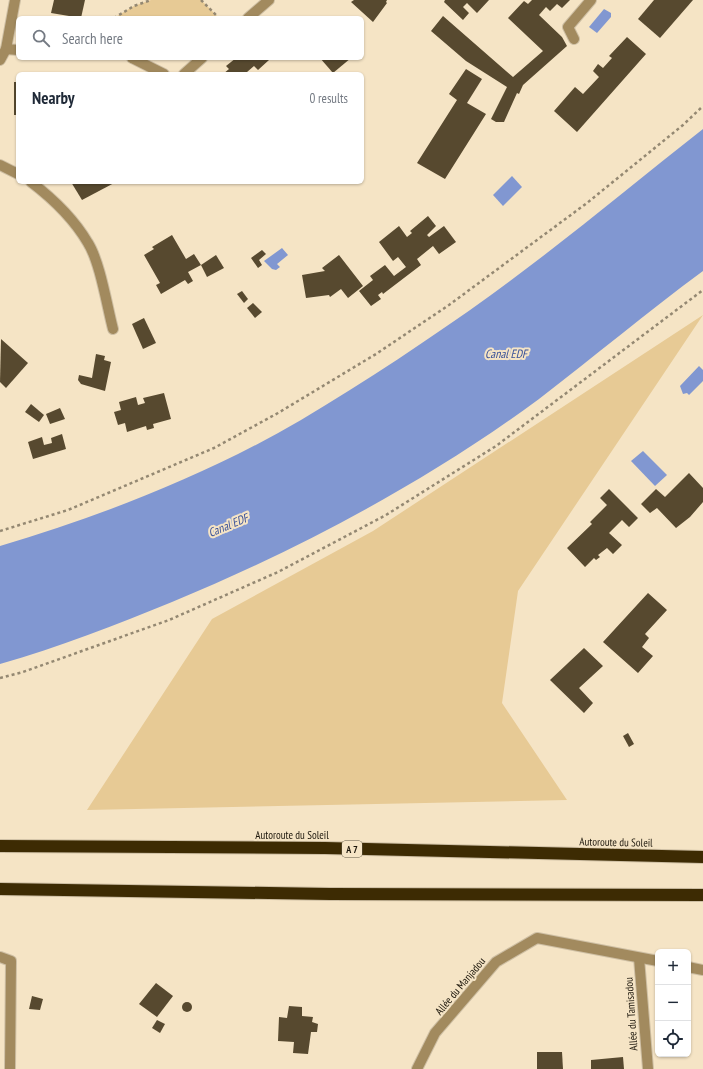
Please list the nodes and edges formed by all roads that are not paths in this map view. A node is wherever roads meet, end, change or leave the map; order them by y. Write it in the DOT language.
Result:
graph roads {
  1 [pos="15,0"];
  2 [pos="269,0"];
  3 [pos="591,0"];
  4 [pos="250,16"];
  5 [pos="574,39"];
  6 [pos="6,49"];
  7 [pos="16,50"];
  8 [pos="0,60"];
  9 [pos="136,60"];
  10 [pos="200,60"];
  11 [pos="160,72"];
  12 [pos="186,72"];
  13 [pos="0,165"];
  14 [pos="16,173"];
  15 [pos="34,184"];
  16 [pos="113,329"];
  17 [pos="0,846"];
  18 [pos="703,857"];
  19 [pos="0,889"];
  20 [pos="703,895"];
  21 [pos="0,957"];
  22 [pos="639,958"];
  23 [pos="655,961"];
  24 [pos="691,968"];
  25 [pos="703,970"];
  26 [pos="10,1069"];
  27 [pos="417,1069"];
  28 [pos="648,1069"];
  1 -- 6 [label="street"];
  2 -- 4 [label="street"];
  3 -- 5 [label="street"];
  6 -- 7 [label="street"];
  6 -- 8 [label="street"];
  9 -- 11 [label="street"];
  10 -- 12 [label="street"];
  13 -- 14 [label="street"];
  15 -- 16 [label="street"];
  17 -- 18 [label="highway, Autoroute du Soleil / A 7"];
  19 -- 20 [label="highway"];
  21 -- 26 [label="street"];
  22 -- 23 [label="street, Allée du Manjadou"];
  22 -- 27 [label="street, Allée du Manjadou"];
  22 -- 28 [label="street, Allée du Tamisadou"];
  24 -- 25 [label="street"];
}
